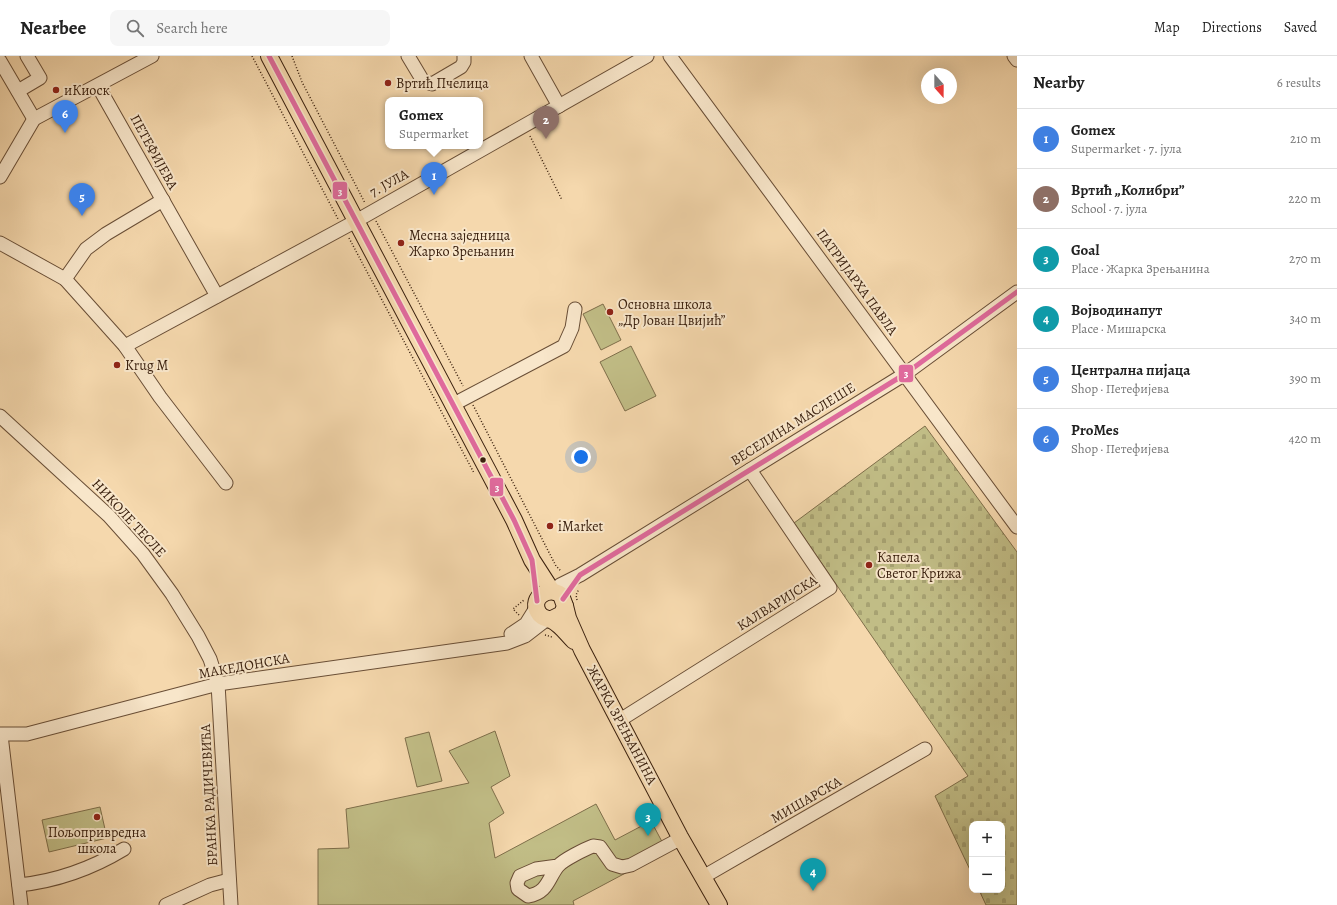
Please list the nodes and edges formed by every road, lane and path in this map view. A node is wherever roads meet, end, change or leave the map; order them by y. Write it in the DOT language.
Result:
graph roads {
  1 [pos="27,56"];
  2 [pos="152,56"];
  3 [pos="252,56"];
  4 [pos="269,56"];
  5 [pos="292,56"];
  6 [pos="408,56"];
  7 [pos="464,56"];
  8 [pos="531,56"];
  9 [pos="647,56"];
  10 [pos="670,56"];
  11 [pos="1014,56"];
  12 [pos="1017,60"];
  13 [pos="0,61"];
  14 [pos="98,86"];
  15 [pos="18,91"];
  16 [pos="559,106"];
  17 [pos="34,119"];
  18 [pos="525,125"];
  19 [pos="483,149"];
  20 [pos="483,149"];
  21 [pos="2,169"];
  22 [pos="163,200"];
  23 [pos="562,200"];
  24 [pos="371,212"];
  25 [pos="350,225"];
  26 [pos="0,243"];
  27 [pos="65,279"];
  28 [pos="1017,292"];
  29 [pos="217,296"];
  30 [pos="576,309"];
  31 [pos="124,346"];
  32 [pos="905,374"];
  33 [pos="469,397"];
  34 [pos="452,405"];
  35 [pos="0,416"];
  36 [pos="750,470"];
  37 [pos="477,480"];
  38 [pos="226,483"];
  39 [pos="1017,528"];
  40 [pos="532,560"];
  41 [pos="562,572"];
  42 [pos="580,575"];
  43 [pos="562,598"];
  44 [pos="539,610"];
  45 [pos="529,627"];
  46 [pos="556,641"];
  47 [pos="582,650"];
  48 [pos="218,684"];
  49 [pos="620,720"];
  50 [pos="0,734"];
  51 [pos="925,749"];
  52 [pos="680,837"];
  53 [pos="124,849"];
  54 [pos="558,866"];
  55 [pos="704,877"];
  56 [pos="229,880"];
  57 [pos="19,884"];
  58 [pos="21,905"];
  59 [pos="166,905"];
  60 [pos="231,905"];
  61 [pos="719,905"];
  1 -- 15 [label="street"];
  2 -- 14 [label="street"];
  3 -- 25 [label="path"];
  4 -- 25 [label="main road, ЖАРКА ЗРЕЊАНИНА"];
  5 -- 24 [label="path"];
  6 -- 7 [label="street"];
  8 -- 16 [label="street"];
  9 -- 16 [label="street, 7. ЈУЛА"];
  10 -- 32 [label="street, ПАТРИЈАРХА ПАВЛА"];
  11 -- 12 [label="street"];
  13 -- 15 [label="street"];
  14 -- 17 [label="street"];
  14 -- 22 [label="street, ПЕТЕФИЈЕВА"];
  15 -- 17 [label="street"];
  16 -- 18 [label="street, 7. ЈУЛА"];
  17 -- 21 [label="street"];
  18 -- 19 [label="street, 7. ЈУЛА"];
  18 -- 23 [label="path"];
  20 -- 24 [label="street, 7. ЈУЛА"];
  22 -- 27 [label="street"];
  22 -- 29 [label="street, ПЕТЕФИЈЕВА"];
  24 -- 25 [label="street, 7. ЈУЛА"];
  24 -- 33 [label="path"];
  25 -- 29 [label="street"];
  25 -- 34 [label="main road, ЖАРКА ЗРЕЊАНИНА"];
  25 -- 37 [label="path"];
  26 -- 27 [label="street"];
  27 -- 31 [label="street"];
  28 -- 32 [label="street, ВЕСЕЛИНА МАСЛЕШЕ"];
  29 -- 31 [label="street"];
  30 -- 33 [label="street"];
  31 -- 38 [label="street"];
  32 -- 36 [label="street, ВЕСЕЛИНА МАСЛЕШЕ"];
  32 -- 39 [label="street, ПАТРИЈАРХА ПАВЛА"];
  33 -- 34 [label="street"];
  33 -- 41 [label="path"];
  34 -- 40 [label="main road, ЖАРКА ЗРЕЊАНИНА"];
  35 -- 48 [label="street, НИКОЛЕ ТЕСЛЕ"];
  36 -- 42 [label="street, ВЕСЕЛИНА МАСЛЕШЕ"];
  36 -- 49 [label="street, КАЛВАРИЈСКА"];
  40 -- 43 [label="main road, ЖАРКА ЗРЕЊАНИНА"];
  40 -- 44 [label="main road, ЖАРКА ЗРЕЊАНИНА"];
  42 -- 43 [label="street, ВЕСЕЛИНА МАСЛЕШЕ"];
  42 -- 43 [label="path"];
  43 -- 44 [label="main road"];
  43 -- 44 [label="main road"];
  43 -- 47 [label="main road, ЖАРКА ЗРЕЊАНИНА"];
  44 -- 45 [label="street, МАКЕДОНСКА"];
  44 -- 45 [label="path"];
  44 -- 47 [label="main road, ЖАРКА ЗРЕЊАНИНА"];
  45 -- 46 [label="path"];
  45 -- 48 [label="street, МАКЕДОНСКА"];
  47 -- 49 [label="main road, ЖАРКА ЗРЕЊАНИНА"];
  48 -- 50 [label="street, МАКЕДОНСКА"];
  48 -- 56 [label="street, БРАНКА РАДИЧЕВИЋА"];
  49 -- 52 [label="main road, ЖАРКА ЗРЕЊАНИНА"];
  50 -- 57 [label="street"];
  51 -- 55 [label="street, МИШАРСКА"];
  52 -- 54 [label="street"];
  52 -- 55 [label="main road, ЖАРКА ЗРЕЊАНИНА"];
  53 -- 57 [label="street"];
  55 -- 61 [label="main road, ЖАРКА ЗРЕЊАНИНА"];
  56 -- 59 [label="street"];
  56 -- 60 [label="street, БРАНКА РАДИЧЕВИЋА"];
  57 -- 58 [label="street"];
}
